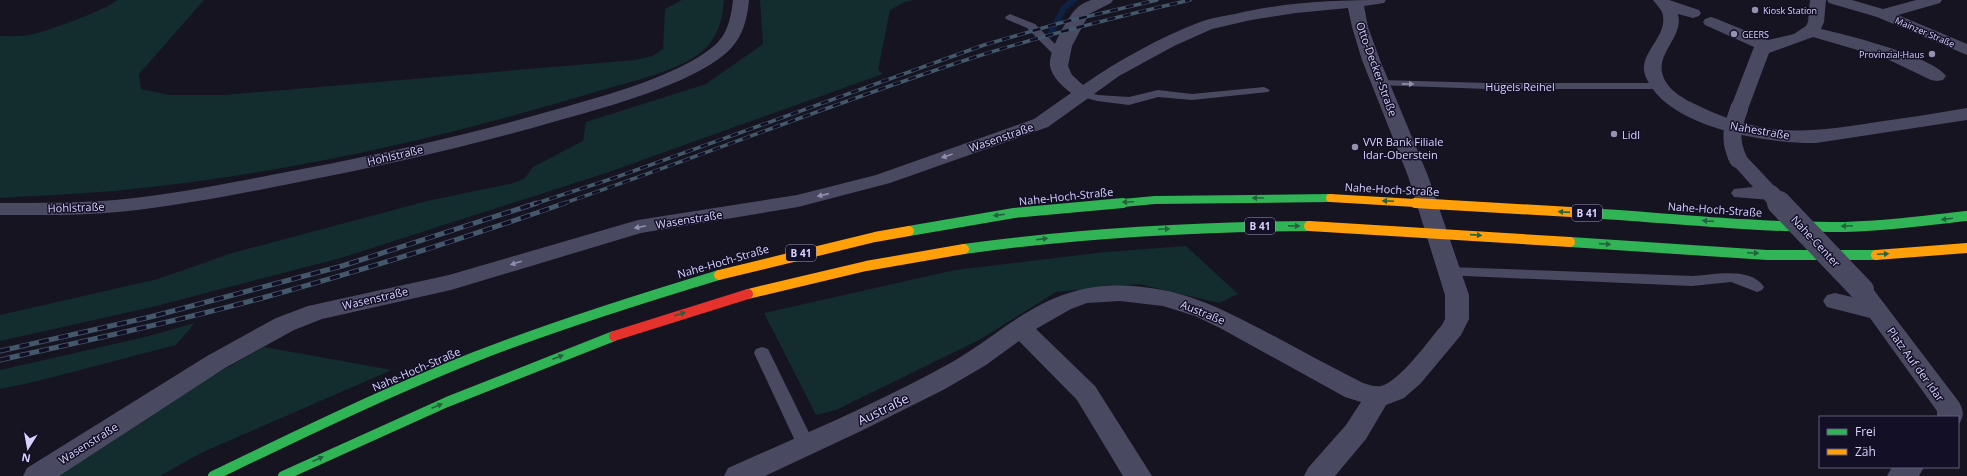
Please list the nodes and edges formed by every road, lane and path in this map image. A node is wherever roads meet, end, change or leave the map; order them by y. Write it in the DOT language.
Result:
graph roads {
  1 [pos="741,0"];
  2 [pos="1105,0"];
  3 [pos="1378,0"];
  4 [pos="1818,0"];
  5 [pos="1835,0"];
  6 [pos="1934,0"];
  7 [pos="1354,2"];
  8 [pos="1897,2"];
  9 [pos="1664,3"];
  10 [pos="1693,13"];
  11 [pos="1883,14"];
  12 [pos="1010,17"];
  13 [pos="1712,22"];
  14 [pos="1810,31"];
  15 [pos="1766,46"];
  16 [pos="1967,50"];
  17 [pos="1061,56"];
  18 [pos="1936,76"];
  19 [pos="1381,83"];
  20 [pos="1660,86"];
  21 [pos="1264,90"];
  22 [pos="1083,94"];
  23 [pos="1967,114"];
  24 [pos="1742,193"];
  25 [pos="1770,194"];
  26 [pos="1427,203"];
  27 [pos="0,209"];
  28 [pos="1967,216"];
  29 [pos="1437,233"];
  30 [pos="1967,248"];
  31 [pos="1449,272"];
  32 [pos="1757,287"];
  33 [pos="1862,290"];
  34 [pos="1835,301"];
  35 [pos="1878,312"];
  36 [pos="1021,329"];
  37 [pos="762,352"];
  38 [pos="1378,396"];
  39 [pos="1950,416"];
  40 [pos="806,444"];
  41 [pos="1909,468"];
  42 [pos="37,476"];
  43 [pos="213,476"];
  44 [pos="283,476"];
  45 [pos="738,476"];
  46 [pos="1138,476"];
  47 [pos="1318,476"];
  48 [pos="1901,476"];
  1 -- 27 [label="street, Hohlstraße"];
  2 -- 17 [label="street"];
  3 -- 7 [label="street, Wasenstraße"];
  4 -- 14 [label="street"];
  5 -- 11 [label="street, Mainzer Straße"];
  6 -- 8 [label="street"];
  7 -- 19 [label="street, Otto-Decker-Straße"];
  7 -- 22 [label="street, Wasenstraße"];
  8 -- 11 [label="street"];
  9 -- 10 [label="street"];
  9 -- 20 [label="street, Nahestraße"];
  11 -- 16 [label="street, Mainzer Straße"];
  12 -- 17 [label="lane"];
  13 -- 15 [label="street"];
  14 -- 15 [label="street"];
  14 -- 18 [label="street"];
  15 -- 25 [label="street, Nahe-Center, bridge"];
  17 -- 22 [label="street"];
  19 -- 20 [label="lane, Hügels Reihel, one-way"];
  19 -- 26 [label="street, Otto-Decker-Straße"];
  20 -- 23 [label="street, Nahestraße"];
  21 -- 22 [label="lane"];
  22 -- 42 [label="street, Wasenstraße, one-way"];
  24 -- 25 [label="street"];
  25 -- 33 [label="street, Nahe-Center, bridge"];
  28 -- 26 [label="main road, Nahe-Hoch-Straße / B 41, one-way"];
  26 -- 29 [label="street, Otto-Decker-Straße"];
  26 -- 43 [label="main road, Nahe-Hoch-Straße / B 41, one-way"];
  29 -- 30 [label="main road, B 41, one-way"];
  29 -- 31 [label="street, Otto-Decker-Straße"];
  44 -- 29 [label="main road, B 41, one-way"];
  31 -- 32 [label="lane"];
  31 -- 38 [label="street, Otto-Decker-Straße"];
  33 -- 35 [label="street, Platz Auf der Idar"];
  34 -- 35 [label="street"];
  35 -- 39 [label="street, Platz Auf der Idar"];
  36 -- 38 [label="street, Austraße"];
  36 -- 40 [label="street, Austraße"];
  36 -- 46 [label="street"];
  37 -- 40 [label="lane"];
  38 -- 47 [label="street"];
  40 -- 45 [label="street, Austraße"];
  41 -- 48 [label="street"];
}
